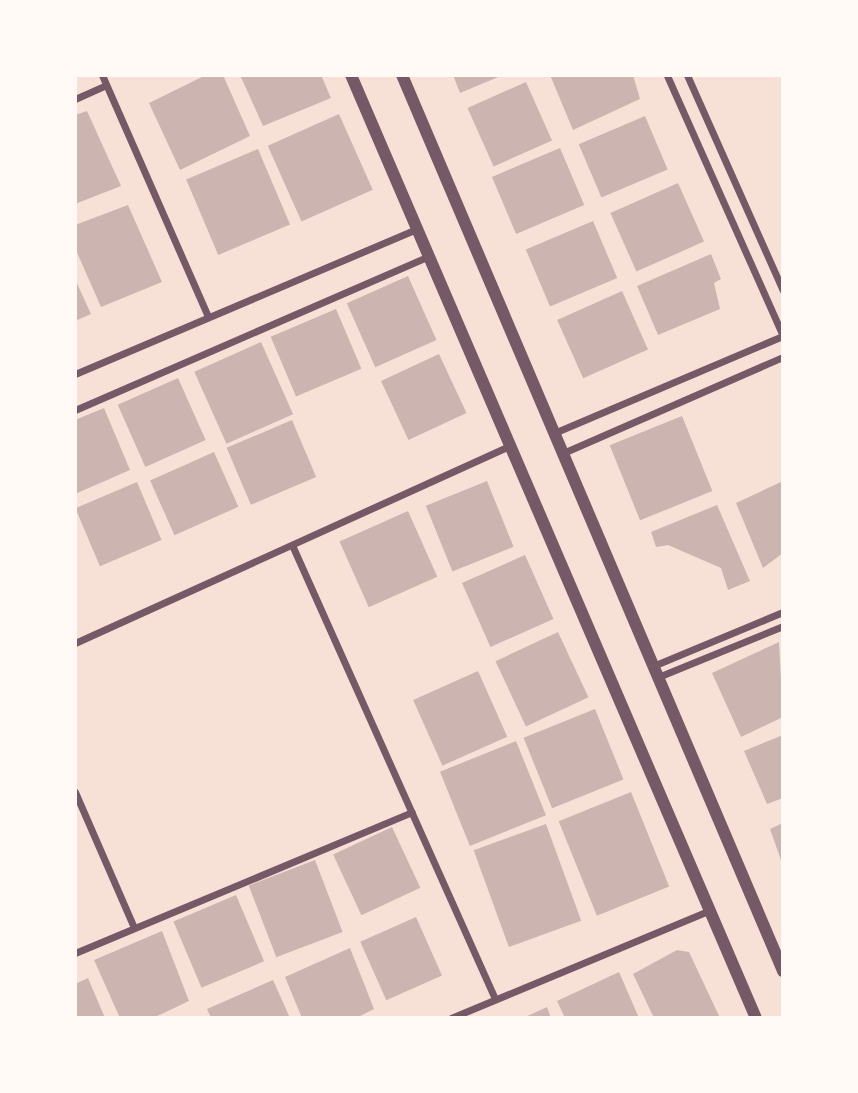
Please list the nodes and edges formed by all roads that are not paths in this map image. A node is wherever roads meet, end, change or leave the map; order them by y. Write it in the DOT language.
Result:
graph roads {
  1 [pos="102,75"];
  2 [pos="351,75"];
  3 [pos="402,75"];
  4 [pos="667,75"];
  5 [pos="687,75"];
  6 [pos="106,85"];
  7 [pos="75,99"];
  8 [pos="417,229"];
  9 [pos="429,256"];
  10 [pos="783,291"];
  11 [pos="208,317"];
  12 [pos="783,357"];
  13 [pos="75,374"];
  14 [pos="75,410"];
  15 [pos="554,433"];
  16 [pos="510,446"];
  17 [pos="563,453"];
  18 [pos="292,545"];
  19 [pos="783,612"];
  20 [pos="783,626"];
  21 [pos="75,643"];
  22 [pos="655,672"];
  23 [pos="75,792"];
  24 [pos="412,812"];
  25 [pos="710,910"];
  26 [pos="134,928"];
  27 [pos="75,953"];
  28 [pos="783,971"];
  29 [pos="495,999"];
  30 [pos="451,1018"];
  31 [pos="756,1018"];
  1 -- 6 [label="street"];
  2 -- 8 [label="street"];
  3 -- 15 [label="street"];
  4 -- 15 [label="street"];
  5 -- 10 [label="street"];
  6 -- 7 [label="street"];
  6 -- 11 [label="street"];
  8 -- 9 [label="street"];
  8 -- 11 [label="street"];
  9 -- 14 [label="street"];
  9 -- 16 [label="street"];
  11 -- 13 [label="street"];
  12 -- 17 [label="street"];
  15 -- 17 [label="street"];
  16 -- 18 [label="street"];
  16 -- 25 [label="street"];
  17 -- 22 [label="street"];
  18 -- 21 [label="street"];
  18 -- 24 [label="street"];
  19 -- 22 [label="street"];
  20 -- 22 [label="street"];
  22 -- 28 [label="street"];
  23 -- 26 [label="street"];
  24 -- 26 [label="street"];
  24 -- 29 [label="street"];
  25 -- 29 [label="street"];
  25 -- 31 [label="street"];
  26 -- 27 [label="street"];
  29 -- 30 [label="street"];
}
